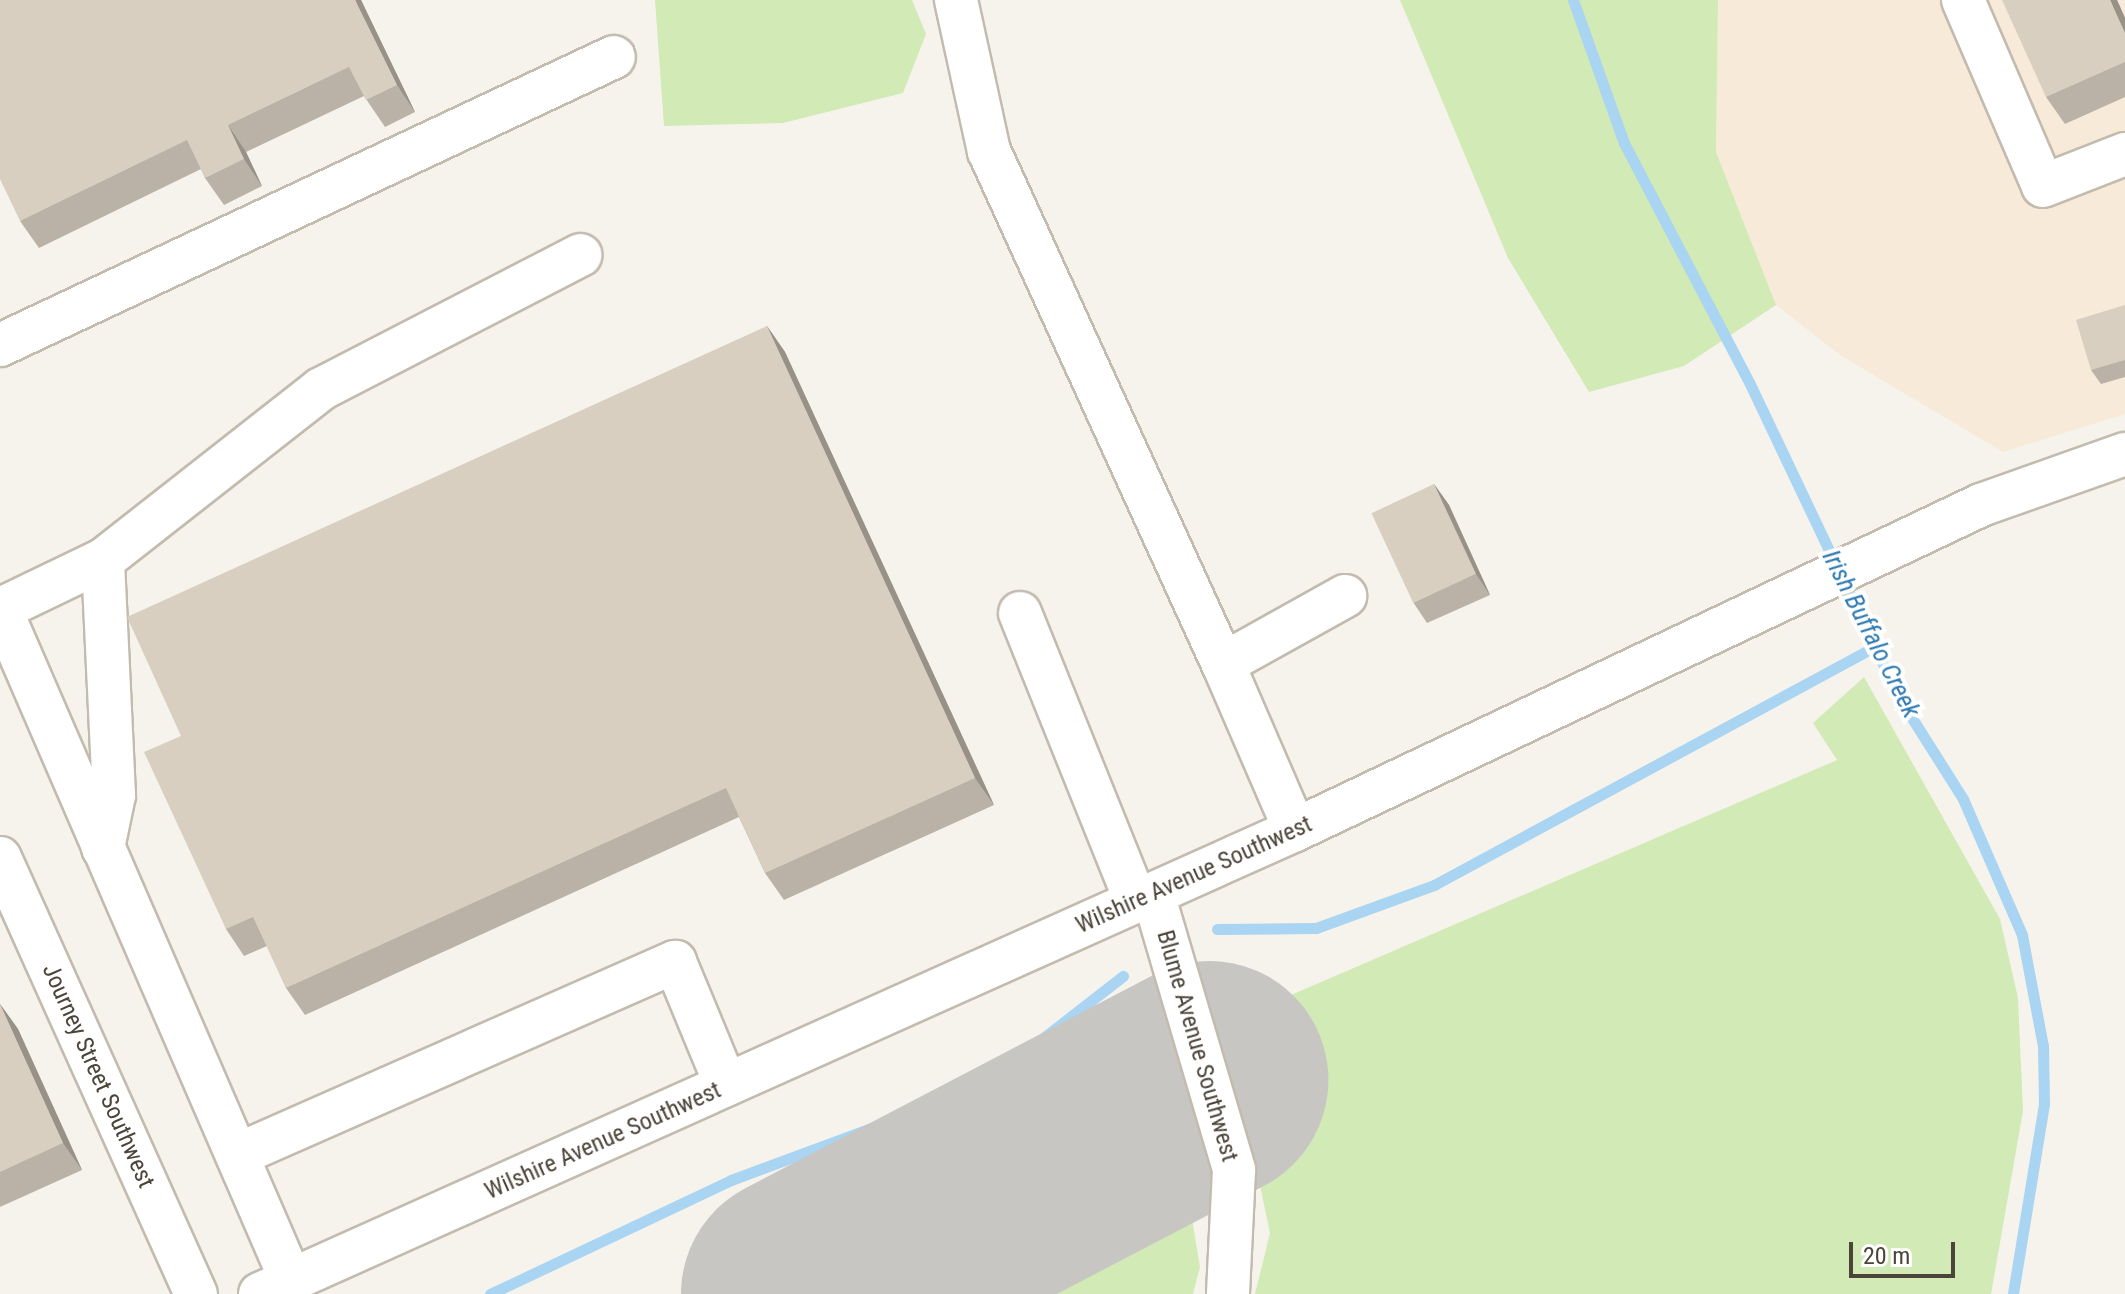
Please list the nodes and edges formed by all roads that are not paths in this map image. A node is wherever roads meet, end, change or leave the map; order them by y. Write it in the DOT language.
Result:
graph roads {
  1 [pos="956,0"];
  2 [pos="1963,0"];
  3 [pos="614,57"];
  4 [pos="2125,154"];
  5 [pos="581,255"];
  6 [pos="0,345"];
  7 [pos="2125,454"];
  8 [pos="103,560"];
  9 [pos="1345,596"];
  10 [pos="0,608"];
  11 [pos="1020,613"];
  12 [pos="1223,664"];
  13 [pos="1295,830"];
  14 [pos="103,848"];
  15 [pos="0,858"];
  16 [pos="1145,898"];
  17 [pos="16,924"];
  18 [pos="726,1085"];
  19 [pos="237,1155"];
  20 [pos="276,1287"];
  21 [pos="196,1294"];
  22 [pos="1228,1294"];
  1 -- 12 [label="street"];
  2 -- 4 [label="street"];
  3 -- 6 [label="street"];
  5 -- 8 [label="street"];
  7 -- 13 [label="street, Wilshire Avenue Southwest"];
  8 -- 10 [label="street"];
  8 -- 14 [label="street"];
  9 -- 12 [label="street"];
  10 -- 14 [label="street"];
  11 -- 16 [label="street, Blume Avenue Southwest"];
  12 -- 13 [label="street"];
  13 -- 16 [label="street, Wilshire Avenue Southwest"];
  14 -- 19 [label="street"];
  15 -- 17 [label="street, Journey Street Southwest"];
  16 -- 18 [label="street, Wilshire Avenue Southwest"];
  16 -- 22 [label="street, Blume Avenue Southwest"];
  17 -- 21 [label="street, Journey Street Southwest"];
  18 -- 19 [label="street"];
  18 -- 20 [label="street, Wilshire Avenue Southwest"];
  19 -- 20 [label="street"];
}
